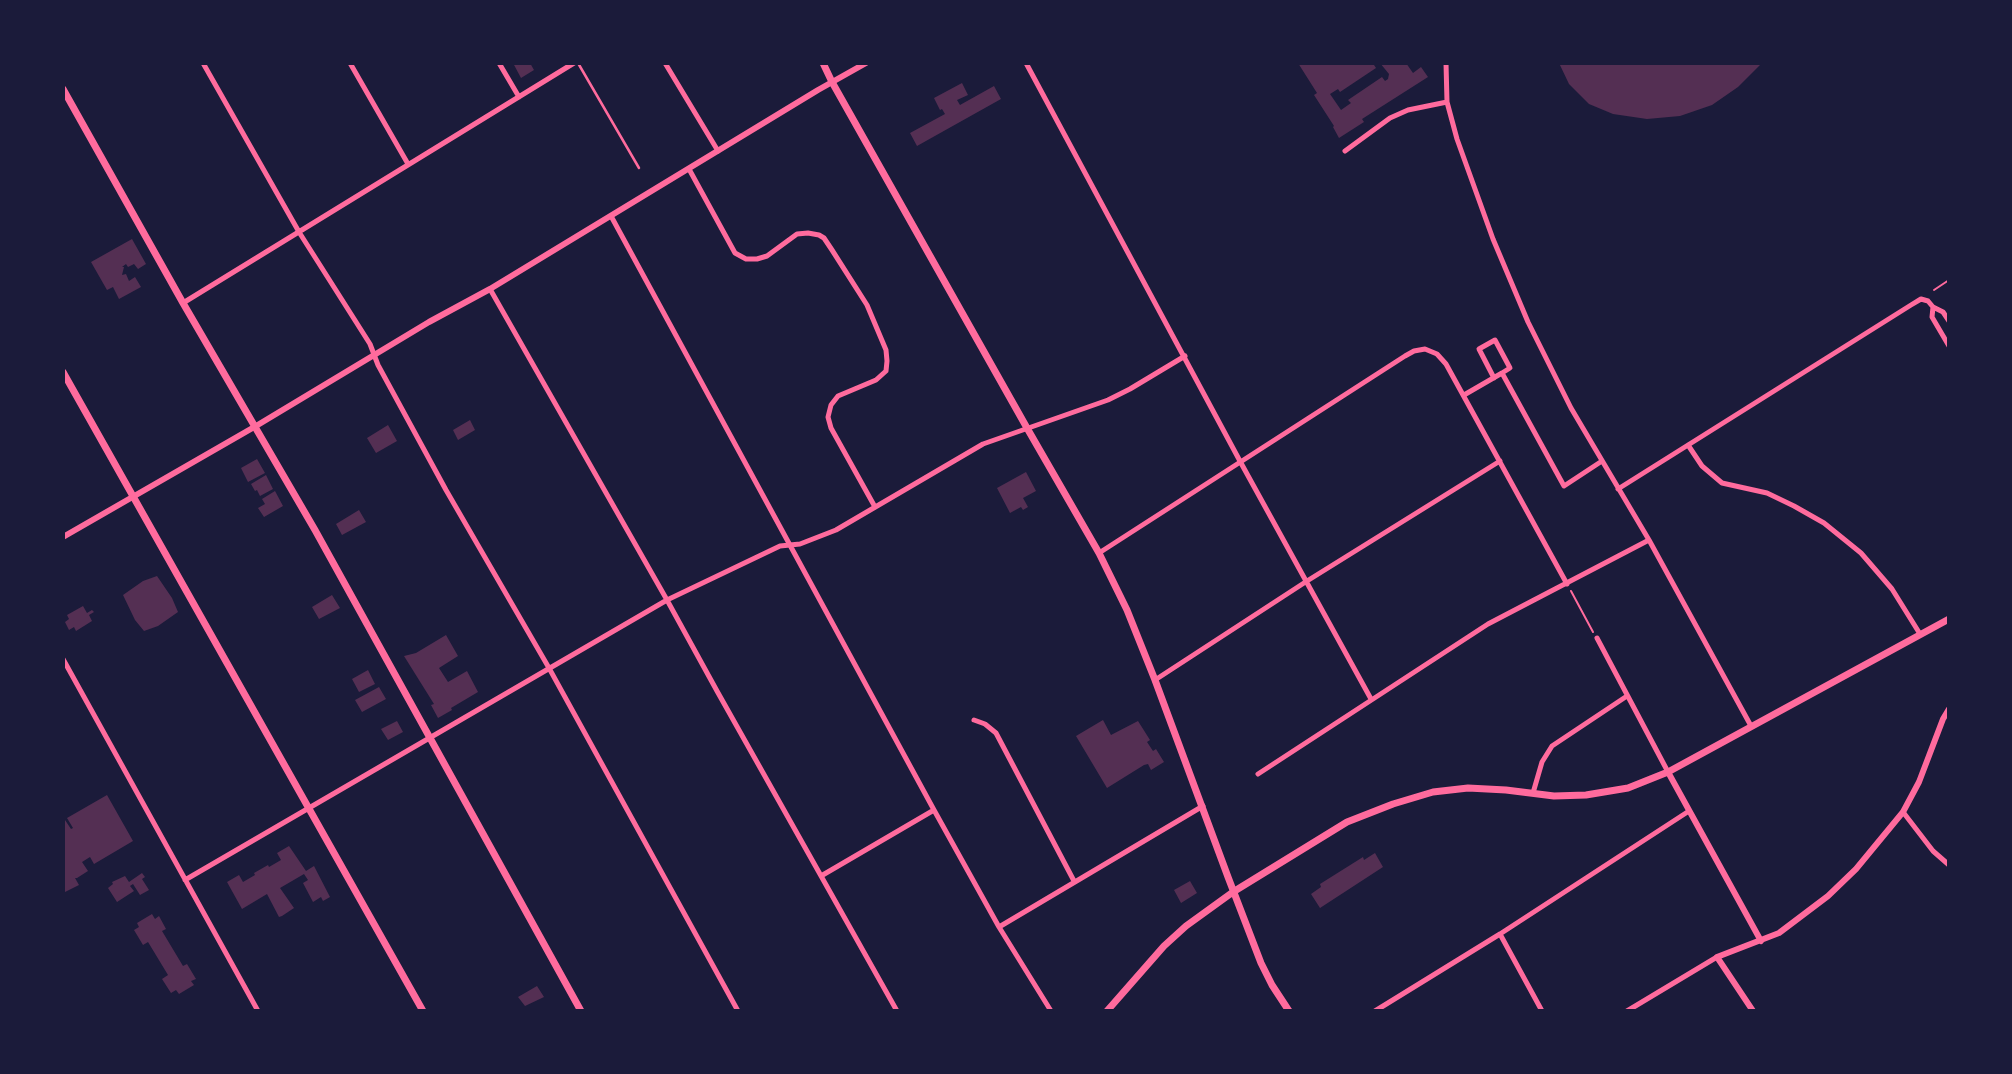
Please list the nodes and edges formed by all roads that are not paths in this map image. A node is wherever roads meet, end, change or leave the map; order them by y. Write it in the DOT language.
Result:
graph roads {
  1 [pos="203,63"];
  2 [pos="350,63"];
  3 [pos="499,63"];
  4 [pos="576,63"];
  5 [pos="665,63"];
  6 [pos="823,63"];
  7 [pos="866,63"];
  8 [pos="1026,63"];
  9 [pos="1446,63"];
  10 [pos="832,82"];
  11 [pos="63,89"];
  12 [pos="519,97"];
  13 [pos="1447,102"];
  14 [pos="718,150"];
  15 [pos="1345,151"];
  16 [pos="408,164"];
  17 [pos="639,167"];
  18 [pos="689,169"];
  19 [pos="611,216"];
  20 [pos="299,232"];
  21 [pos="489,289"];
  22 [pos="183,303"];
  23 [pos="1933,307"];
  24 [pos="1949,321"];
  25 [pos="1949,346"];
  26 [pos="374,355"];
  27 [pos="1185,356"];
  28 [pos="63,372"];
  29 [pos="1502,373"];
  30 [pos="1494,378"];
  31 [pos="1464,395"];
  32 [pos="256,426"];
  33 [pos="1027,428"];
  34 [pos="1688,445"];
  35 [pos="1500,461"];
  36 [pos="1602,461"];
  37 [pos="1241,463"];
  38 [pos="1618,489"];
  39 [pos="132,496"];
  40 [pos="875,507"];
  41 [pos="63,537"];
  42 [pos="1649,540"];
  43 [pos="790,545"];
  44 [pos="1099,553"];
  45 [pos="1307,581"];
  46 [pos="1567,584"];
  47 [pos="667,600"];
  48 [pos="1949,619"];
  49 [pos="1920,634"];
  50 [pos="1597,638"];
  51 [pos="63,659"];
  52 [pos="549,668"];
  53 [pos="1155,680"];
  54 [pos="1627,696"];
  55 [pos="1371,699"];
  56 [pos="1949,709"];
  57 [pos="974,720"];
  58 [pos="1751,726"];
  59 [pos="431,738"];
  60 [pos="1668,772"];
  61 [pos="1258,774"];
  62 [pos="1534,793"];
  63 [pos="1203,806"];
  64 [pos="309,808"];
  65 [pos="934,810"];
  66 [pos="1689,811"];
  67 [pos="1903,812"];
  68 [pos="1949,865"];
  69 [pos="821,876"];
  70 [pos="185,880"];
  71 [pos="1074,881"];
  72 [pos="1233,892"];
  73 [pos="999,927"];
  74 [pos="1500,934"];
  75 [pos="1760,941"];
  76 [pos="1717,957"];
  77 [pos="258,1011"];
  78 [pos="423,1011"];
  79 [pos="580,1011"];
  80 [pos="738,1011"];
  81 [pos="897,1011"];
  82 [pos="1051,1011"];
  83 [pos="1107,1011"];
  84 [pos="1289,1011"];
  85 [pos="1375,1011"];
  86 [pos="1542,1011"];
  87 [pos="1627,1011"];
  88 [pos="1753,1011"];
  1 -- 20 [label="street"];
  2 -- 16 [label="street"];
  3 -- 12 [label="street"];
  4 -- 12 [label="street"];
  4 -- 17 [label="lane"];
  5 -- 14 [label="street"];
  6 -- 10 [label="main road"];
  7 -- 10 [label="street"];
  8 -- 27 [label="street"];
  9 -- 13 [label="street"];
  10 -- 14 [label="street"];
  10 -- 33 [label="main road"];
  11 -- 22 [label="main road"];
  12 -- 16 [label="street"];
  13 -- 15 [label="street"];
  13 -- 36 [label="street"];
  14 -- 18 [label="street"];
  16 -- 20 [label="street"];
  18 -- 19 [label="street"];
  18 -- 40 [label="street"];
  19 -- 21 [label="street"];
  19 -- 43 [label="street"];
  20 -- 22 [label="street"];
  20 -- 26 [label="street"];
  21 -- 26 [label="street"];
  21 -- 47 [label="street"];
  22 -- 32 [label="main road"];
  23 -- 24 [label="street"];
  23 -- 25 [label="street"];
  23 -- 34 [label="street"];
  26 -- 32 [label="street"];
  26 -- 52 [label="street"];
  27 -- 33 [label="street"];
  27 -- 37 [label="street"];
  28 -- 39 [label="main road"];
  29 -- 30 [label="street"];
  29 -- 30 [label="street"];
  29 -- 36 [label="street"];
  30 -- 31 [label="street"];
  31 -- 35 [label="street"];
  31 -- 37 [label="street"];
  32 -- 39 [label="street"];
  32 -- 59 [label="main road"];
  33 -- 40 [label="street"];
  33 -- 44 [label="main road"];
  34 -- 38 [label="street"];
  34 -- 49 [label="street"];
  35 -- 45 [label="street"];
  35 -- 46 [label="street"];
  36 -- 38 [label="street"];
  37 -- 44 [label="street"];
  37 -- 45 [label="street"];
  38 -- 42 [label="street"];
  39 -- 41 [label="street"];
  39 -- 64 [label="main road"];
  40 -- 43 [label="street"];
  42 -- 46 [label="street"];
  42 -- 58 [label="street"];
  43 -- 47 [label="street"];
  43 -- 65 [label="street"];
  44 -- 53 [label="main road"];
  45 -- 53 [label="street"];
  45 -- 55 [label="street"];
  46 -- 55 [label="street"];
  47 -- 52 [label="street"];
  47 -- 69 [label="street"];
  48 -- 49 [label="main road"];
  49 -- 58 [label="main road"];
  50 -- 54 [label="street"];
  51 -- 70 [label="street"];
  52 -- 59 [label="street"];
  52 -- 80 [label="street"];
  53 -- 63 [label="main road"];
  54 -- 60 [label="street"];
  54 -- 62 [label="street"];
  55 -- 61 [label="street"];
  56 -- 67 [label="street"];
  57 -- 71 [label="street"];
  58 -- 60 [label="main road"];
  59 -- 64 [label="street"];
  59 -- 79 [label="main road"];
  60 -- 62 [label="main road"];
  60 -- 66 [label="street"];
  62 -- 72 [label="main road"];
  63 -- 71 [label="street"];
  63 -- 72 [label="main road"];
  64 -- 70 [label="street"];
  64 -- 78 [label="main road"];
  65 -- 69 [label="street"];
  65 -- 73 [label="street"];
  66 -- 74 [label="street"];
  66 -- 75 [label="street"];
  67 -- 68 [label="street"];
  67 -- 75 [label="street"];
  69 -- 81 [label="street"];
  70 -- 77 [label="street"];
  71 -- 73 [label="street"];
  72 -- 83 [label="main road"];
  72 -- 84 [label="main road"];
  73 -- 82 [label="street"];
  74 -- 85 [label="street"];
  74 -- 86 [label="street"];
  75 -- 76 [label="street"];
  76 -- 87 [label="street"];
  76 -- 88 [label="street"];
}
